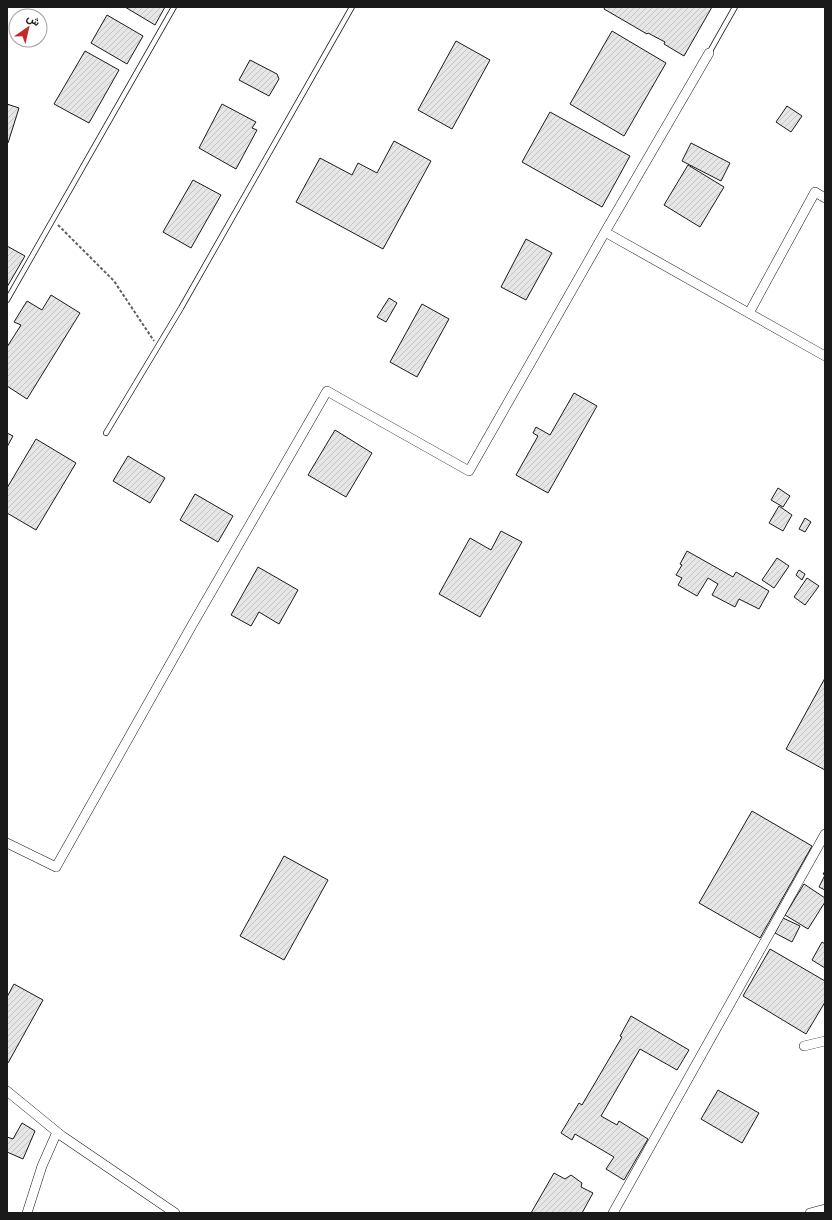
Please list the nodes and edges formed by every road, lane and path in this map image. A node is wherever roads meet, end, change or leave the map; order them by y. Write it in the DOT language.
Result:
graph roads {
  1 [pos="174,7"];
  2 [pos="352,7"];
  3 [pos="735,7"];
  4 [pos="709,53"];
  5 [pos="825,198"];
  6 [pos="52,220"];
  7 [pos="605,232"];
  8 [pos="7,300"];
  9 [pos="749,313"];
  10 [pos="158,346"];
  11 [pos="825,356"];
  12 [pos="106,432"];
  13 [pos="825,834"];
  14 [pos="7,843"];
  15 [pos="825,1041"];
  16 [pos="804,1046"];
  17 [pos="7,1091"];
  18 [pos="57,1132"];
  19 [pos="825,1209"];
  20 [pos="27,1213"];
  21 [pos="175,1213"];
  22 [pos="613,1213"];
  23 [pos="810,1213"];
  1 -- 6 [label="lane"];
  2 -- 10 [label="lane"];
  3 -- 4 [label="lane"];
  4 -- 7 [label="street"];
  5 -- 9 [label="street"];
  6 -- 8 [label="lane"];
  6 -- 10 [label="path"];
  7 -- 9 [label="street"];
  7 -- 14 [label="street"];
  9 -- 11 [label="street"];
  10 -- 12 [label="lane"];
  13 -- 22 [label="street"];
  15 -- 16 [label="street"];
  17 -- 18 [label="street"];
  18 -- 20 [label="street"];
  18 -- 21 [label="street"];
  19 -- 23 [label="street"];
}
